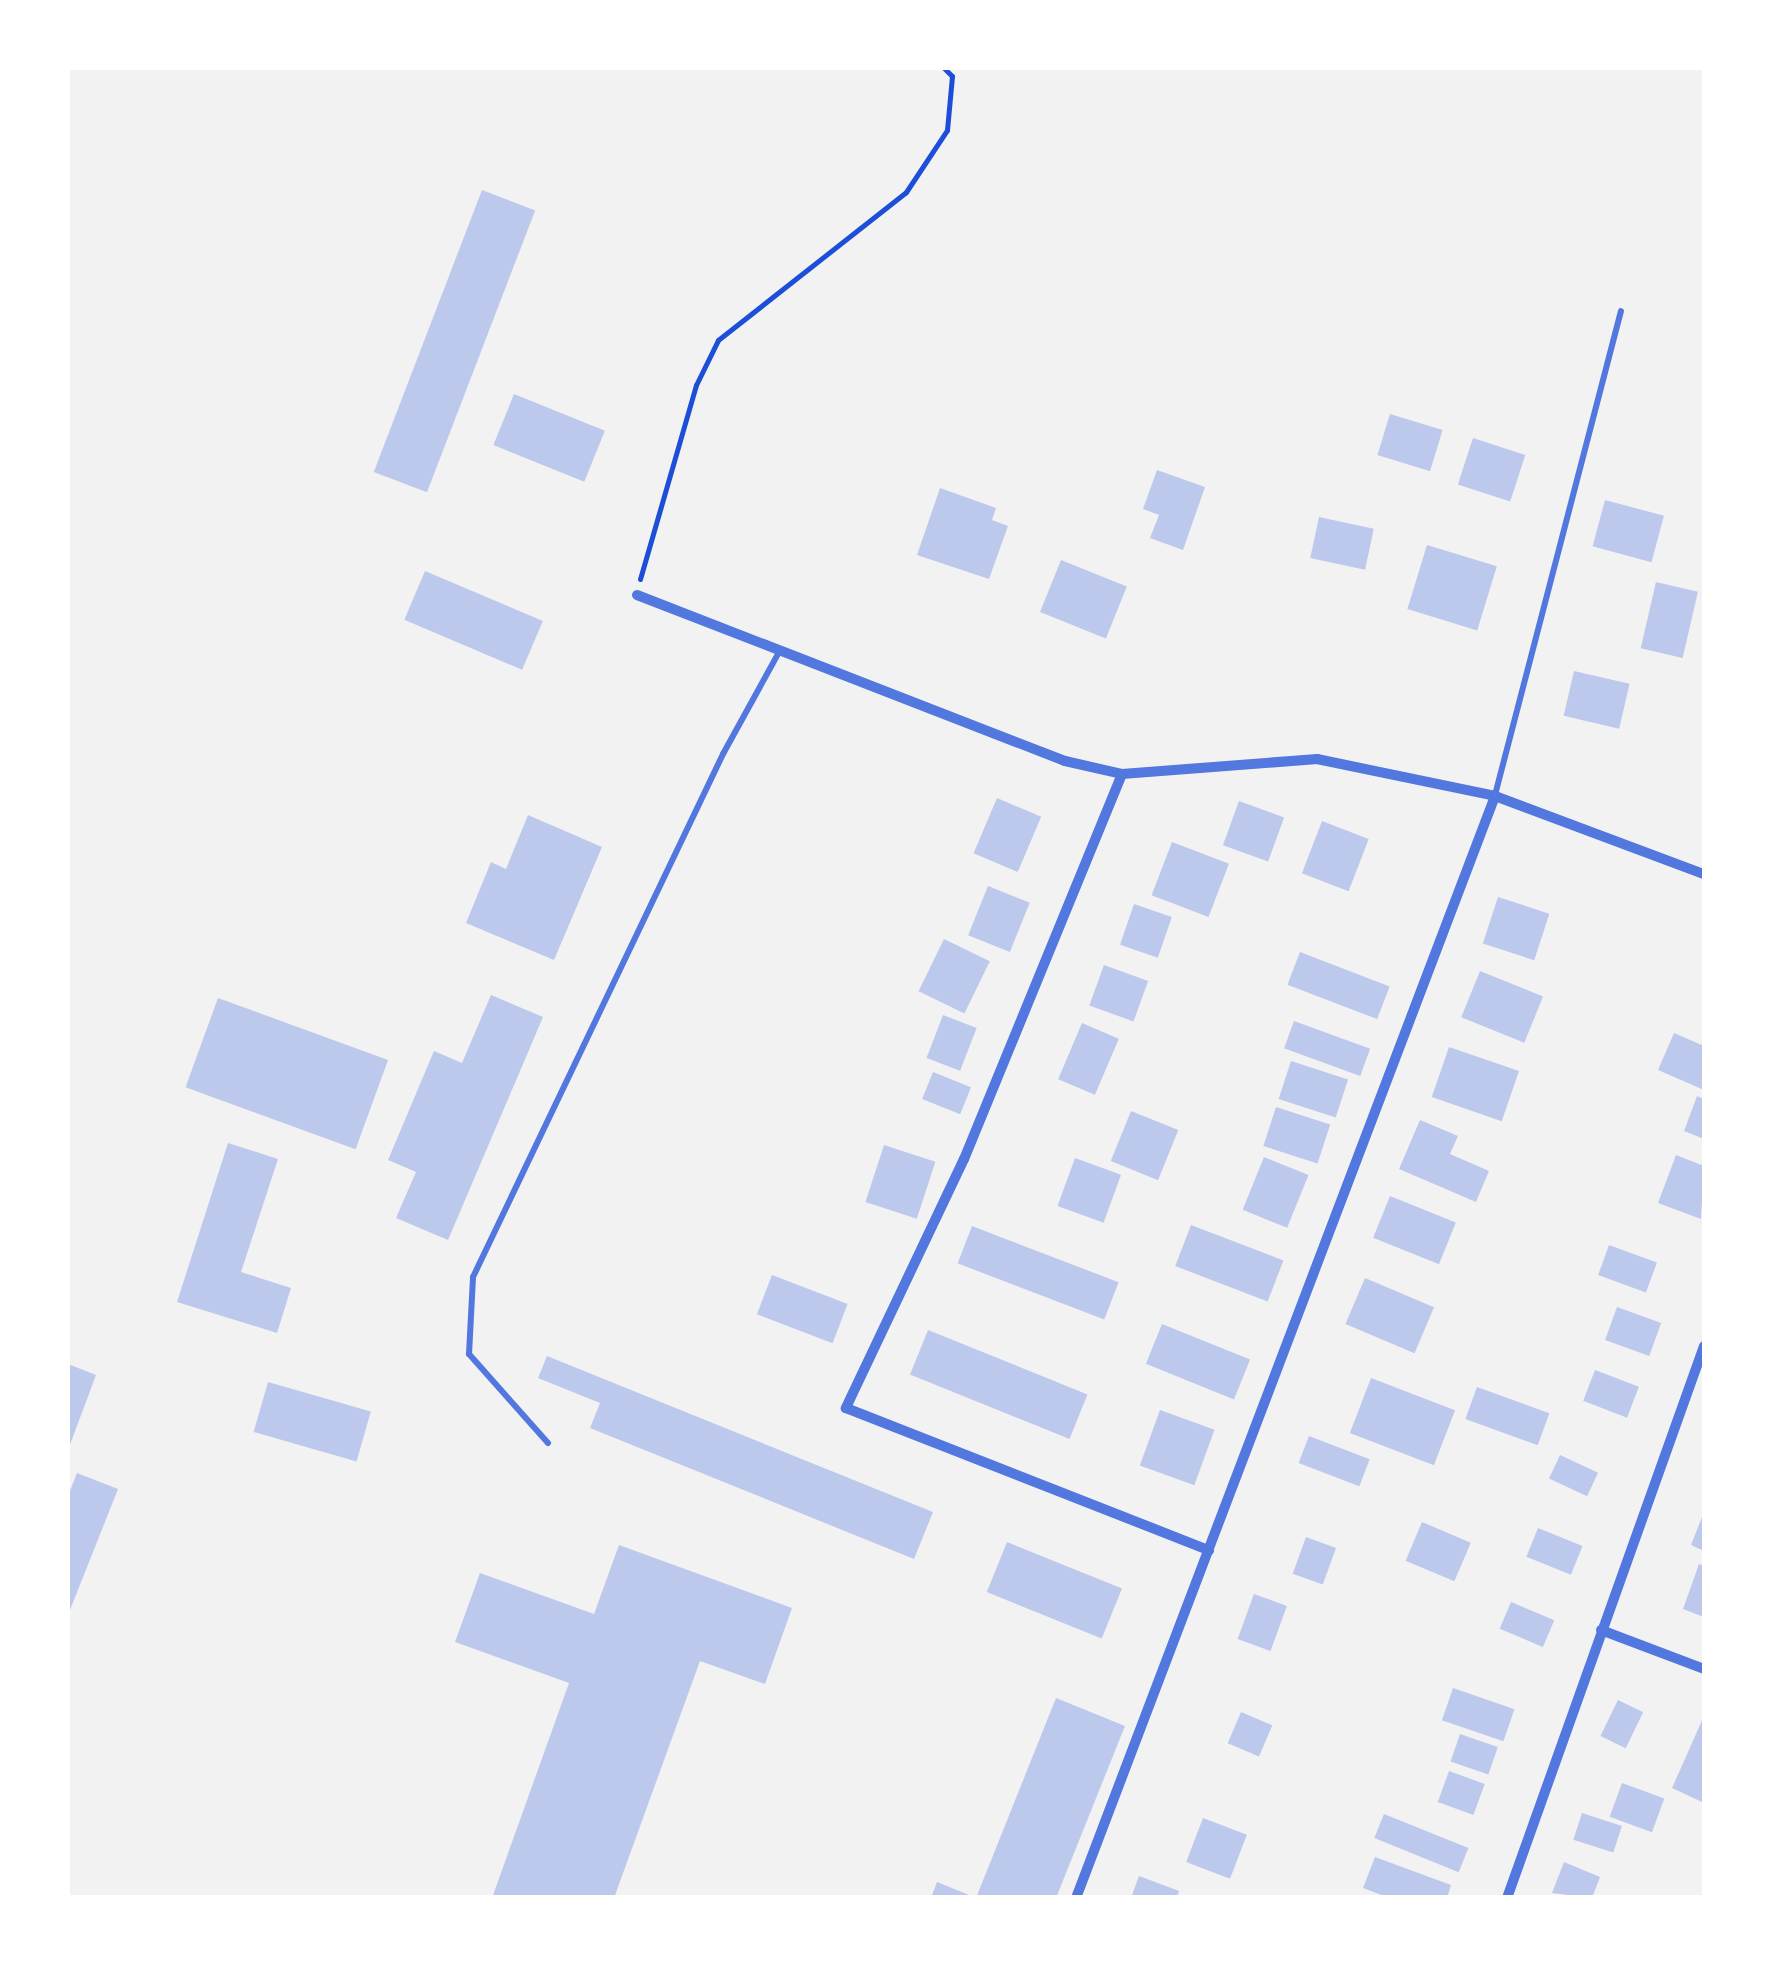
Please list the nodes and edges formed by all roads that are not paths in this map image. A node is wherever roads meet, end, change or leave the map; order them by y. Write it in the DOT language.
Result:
graph roads {
  1 [pos="1621,311"];
  2 [pos="637,594"];
  3 [pos="780,652"];
  4 [pos="1122,774"];
  5 [pos="1495,796"];
  6 [pos="1704,874"];
  7 [pos="1704,1346"];
  8 [pos="548,1442"];
  9 [pos="1209,1550"];
  10 [pos="1601,1630"];
  11 [pos="1704,1669"];
  12 [pos="1076,1898"];
  13 [pos="1506,1898"];
  1 -- 5 [label="lane"];
  2 -- 3 [label="street"];
  3 -- 4 [label="street"];
  3 -- 8 [label="lane"];
  4 -- 5 [label="street"];
  4 -- 9 [label="street"];
  5 -- 6 [label="street"];
  5 -- 9 [label="street"];
  7 -- 10 [label="street"];
  9 -- 12 [label="street"];
  10 -- 11 [label="street"];
  10 -- 13 [label="street"];
}
